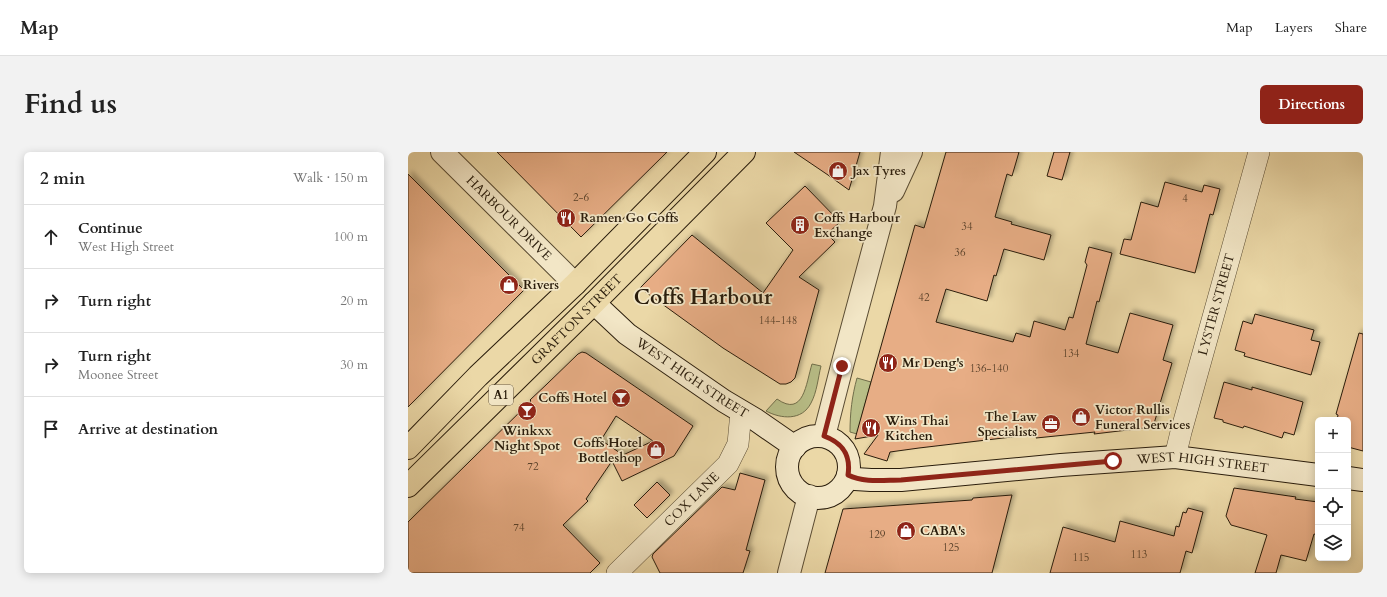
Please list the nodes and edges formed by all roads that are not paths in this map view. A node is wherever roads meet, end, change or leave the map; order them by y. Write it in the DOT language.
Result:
graph roads {
  1 [pos="442,152"];
  2 [pos="705,152"];
  3 [pos="744,152"];
  4 [pos="892,152"];
  5 [pos="910,152"];
  6 [pos="1259,152"];
  7 [pos="885,206"];
  8 [pos="575,284"];
  9 [pos="594,303"];
  10 [pos="741,412"];
  11 [pos="824,436"];
  12 [pos="795,447"];
  13 [pos="408,448"];
  14 [pos="1175,457"];
  15 [pos="848,475"];
  16 [pos="1315,475"];
  17 [pos="1351,478"];
  18 [pos="1363,480"];
  19 [pos="408,486"];
  20 [pos="809,496"];
  21 [pos="617,573"];
  22 [pos="789,573"];
  1 -- 8 [label="main road, HARBOUR DRIVE"];
  2 -- 8 [label="highway, GRAFTON STREET / A1"];
  3 -- 9 [label="highway, GRAFTON STREET / A1"];
  4 -- 7 [label="main road"];
  5 -- 7 [label="main road"];
  6 -- 14 [label="street, LYSTER STREET"];
  7 -- 11 [label="main road"];
  8 -- 9 [label="highway"];
  8 -- 13 [label="highway, GRAFTON STREET / A1"];
  9 -- 10 [label="main road, WEST HIGH STREET"];
  9 -- 19 [label="highway, GRAFTON STREET / A1"];
  10 -- 12 [label="main road, WEST HIGH STREET"];
  10 -- 21 [label="street, COX LANE"];
  11 -- 12 [label="main road"];
  11 -- 15 [label="main road"];
  12 -- 20 [label="main road"];
  14 -- 15 [label="main road, WEST HIGH STREET"];
  14 -- 16 [label="main road, WEST HIGH STREET"];
  15 -- 20 [label="main road"];
  17 -- 18 [label="main road"];
  20 -- 22 [label="main road"];
}
